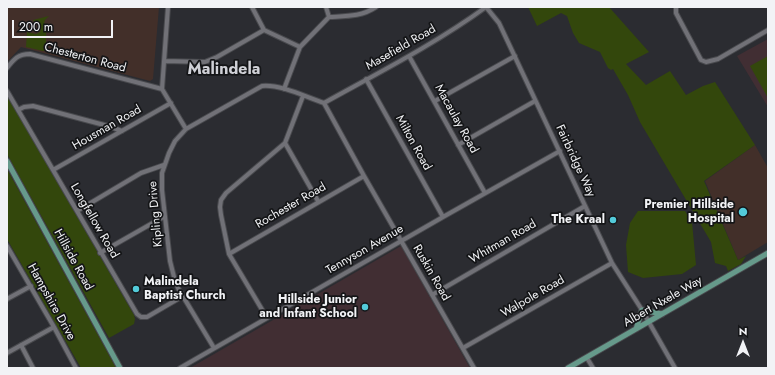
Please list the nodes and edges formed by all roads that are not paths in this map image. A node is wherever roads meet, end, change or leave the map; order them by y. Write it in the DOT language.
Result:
graph roads {
  1 [pos="168,7"];
  2 [pos="252,7"];
  3 [pos="326,7"];
  4 [pos="376,7"];
  5 [pos="486,7"];
  6 [pos="676,7"];
  7 [pos="328,17"];
  8 [pos="264,30"];
  9 [pos="768,30"];
  10 [pos="300,47"];
  11 [pos="409,56"];
  12 [pos="515,56"];
  13 [pos="164,61"];
  14 [pos="7,68"];
  15 [pos="366,79"];
  16 [pos="162,89"];
  17 [pos="284,89"];
  18 [pos="7,91"];
  19 [pos="303,96"];
  20 [pos="435,101"];
  21 [pos="535,101"];
  22 [pos="171,103"];
  23 [pos="324,103"];
  24 [pos="18,110"];
  25 [pos="186,129"];
  26 [pos="122,131"];
  27 [pos="285,143"];
  28 [pos="458,145"];
  29 [pos="560,151"];
  30 [pos="7,161"];
  31 [pos="164,165"];
  32 [pos="53,170"];
  33 [pos="364,176"];
  34 [pos="485,192"];
  35 [pos="318,201"];
  36 [pos="585,206"];
  37 [pos="77,211"];
  38 [pos="165,216"];
  39 [pos="443,217"];
  40 [pos="401,241"];
  41 [pos="7,246"];
  42 [pos="768,252"];
  43 [pos="100,253"];
  44 [pos="230,254"];
  45 [pos="612,263"];
  46 [pos="31,286"];
  47 [pos="432,295"];
  48 [pos="183,296"];
  49 [pos="7,299"];
  50 [pos="642,310"];
  51 [pos="662,314"];
  52 [pos="268,318"];
  53 [pos="648,322"];
  54 [pos="54,328"];
  55 [pos="636,329"];
  56 [pos="21,345"];
  57 [pos="214,348"];
  58 [pos="463,348"];
  59 [pos="7,353"];
  60 [pos="587,358"];
  61 [pos="74,367"];
  62 [pos="33,368"];
  63 [pos="120,368"];
  64 [pos="180,368"];
  65 [pos="474,368"];
  66 [pos="568,368"];
  67 [pos="593,368"];
  68 [pos="675,368"];
  1 -- 13 [label="street"];
  2 -- 8 [label="street"];
  3 -- 7 [label="street"];
  4 -- 7 [label="street"];
  5 -- 11 [label="street, Masefield Road"];
  5 -- 12 [label="street, Fairbridge Way"];
  6 -- 9 [label="street"];
  7 -- 10 [label="street"];
  8 -- 10 [label="street"];
  8 -- 13 [label="street"];
  10 -- 17 [label="street"];
  11 -- 15 [label="street, Masefield Road"];
  11 -- 20 [label="street, Macaulay Road"];
  12 -- 20 [label="street"];
  12 -- 21 [label="street, Fairbridge Way"];
  13 -- 16 [label="street"];
  14 -- 16 [label="street, Chesterton Road"];
  15 -- 23 [label="street, Masefield Road"];
  15 -- 39 [label="street, Milton Road"];
  16 -- 22 [label="street"];
  17 -- 19 [label="street, Kipling Drive"];
  17 -- 25 [label="street, Kipling Drive"];
  18 -- 24 [label="street, Longfellow Road"];
  19 -- 23 [label="street, Kipling Drive"];
  19 -- 27 [label="street"];
  20 -- 28 [label="street, Macaulay Road"];
  21 -- 28 [label="street"];
  21 -- 29 [label="street, Fairbridge Way"];
  22 -- 25 [label="street"];
  22 -- 26 [label="street, Housman Road"];
  23 -- 33 [label="street, Ruskin Road"];
  24 -- 26 [label="street"];
  24 -- 32 [label="street, Longfellow Road"];
  25 -- 31 [label="street, Kipling Drive"];
  26 -- 32 [label="street, Housman Road"];
  27 -- 35 [label="street"];
  27 -- 44 [label="street"];
  28 -- 34 [label="street, Macaulay Road"];
  29 -- 34 [label="street, Tennyson Avenue"];
  29 -- 36 [label="street, Fairbridge Way"];
  30 -- 63 [label="main road, Hillside Road"];
  31 -- 37 [label="street"];
  31 -- 38 [label="street, Kipling Drive"];
  32 -- 37 [label="street, Longfellow Road"];
  33 -- 35 [label="street, Rochester Road"];
  33 -- 40 [label="street, Ruskin Road"];
  34 -- 39 [label="street, Tennyson Avenue"];
  35 -- 44 [label="street, Rochester Road"];
  36 -- 45 [label="street, Fairbridge Way"];
  36 -- 47 [label="street, Whitman Road"];
  37 -- 43 [label="street, Longfellow Road"];
  38 -- 43 [label="street"];
  38 -- 48 [label="street, Kipling Drive"];
  39 -- 40 [label="street, Tennyson Avenue"];
  40 -- 47 [label="street, Ruskin Road"];
  40 -- 52 [label="street, Tennyson Avenue"];
  41 -- 46 [label="street, Hampshire Drive"];
  42 -- 51 [label="main road, Albert Nxele Way"];
  43 -- 48 [label="street, Longfellow Road"];
  44 -- 52 [label="street"];
  45 -- 50 [label="street, Fairbridge Way"];
  45 -- 58 [label="street, Walpole Road"];
  46 -- 49 [label="street"];
  46 -- 54 [label="street, Hampshire Drive"];
  47 -- 58 [label="street, Ruskin Road"];
  48 -- 57 [label="street, Kipling Drive"];
  50 -- 51 [label="main road"];
  50 -- 53 [label="street, Fairbridge Way"];
  50 -- 55 [label="main road"];
  51 -- 53 [label="main road, Albert Nxele Way"];
  52 -- 57 [label="street, Tennyson Avenue"];
  53 -- 55 [label="main road, Albert Nxele Way"];
  53 -- 68 [label="street, Fairbridge Way"];
  54 -- 56 [label="street"];
  54 -- 61 [label="street, Hampshire Drive"];
  55 -- 60 [label="main road, Albert Nxele Way"];
  56 -- 59 [label="street"];
  56 -- 62 [label="street"];
  57 -- 64 [label="street, Tennyson Avenue"];
  58 -- 65 [label="street, Ruskin Road"];
  60 -- 66 [label="main road, Albert Nxele Way"];
  60 -- 67 [label="street"];
}
